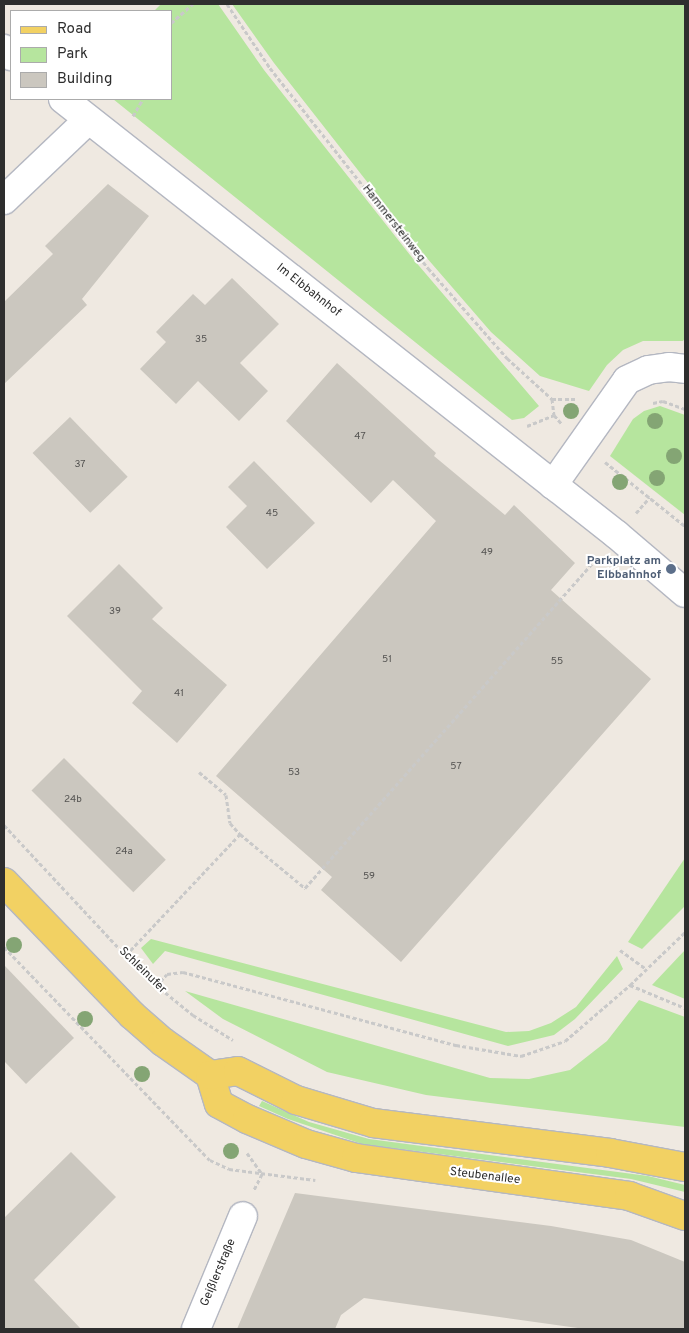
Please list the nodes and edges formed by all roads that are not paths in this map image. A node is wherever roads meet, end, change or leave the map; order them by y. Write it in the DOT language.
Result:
graph roads {
  1 [pos="64,100"];
  2 [pos="88,120"];
  3 [pos="4,200"];
  4 [pos="685,369"];
  5 [pos="553,485"];
  6 [pos="685,593"];
  7 [pos="4,882"];
  8 [pos="210,1075"];
  9 [pos="685,1167"];
  10 [pos="243,1216"];
  11 [pos="685,1216"];
  12 [pos="196,1329"];
  1 -- 2 [label="street, Im Elbbahnhof"];
  2 -- 3 [label="street"];
  2 -- 5 [label="street, Im Elbbahnhof"];
  4 -- 5 [label="street"];
  5 -- 6 [label="street"];
  7 -- 8 [label="main road"];
  8 -- 9 [label="main road"];
  8 -- 11 [label="main road, Steubenallee"];
  10 -- 12 [label="street, Geißlerstraße"];
}
